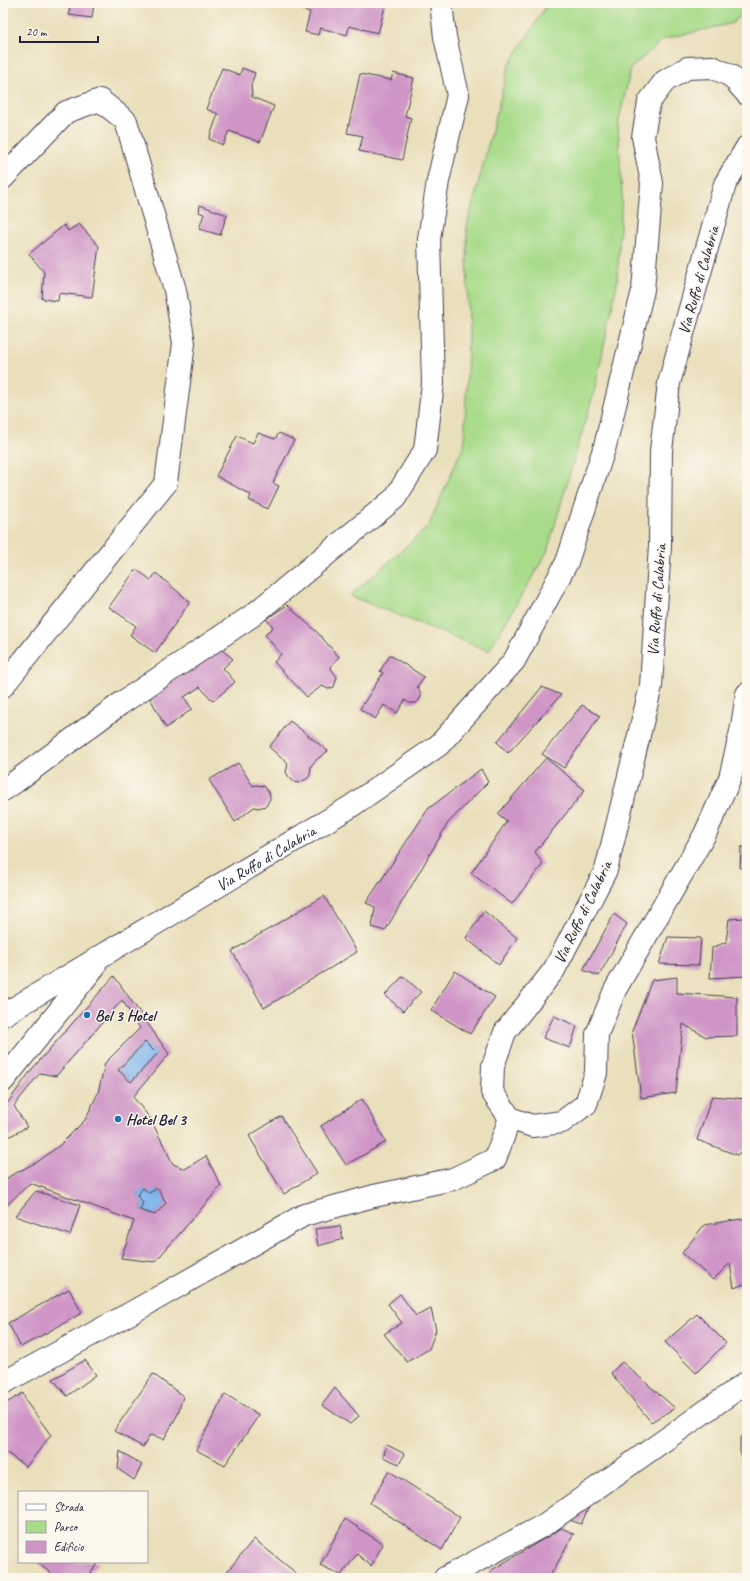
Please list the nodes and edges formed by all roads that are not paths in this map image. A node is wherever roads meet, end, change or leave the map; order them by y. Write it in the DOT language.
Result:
graph roads {
  1 [pos="441,3"];
  2 [pos="747,94"];
  3 [pos="747,147"];
  4 [pos="3,178"];
  5 [pos="3,686"];
  6 [pos="747,694"];
  7 [pos="3,790"];
  8 [pos="105,954"];
  9 [pos="3,1015"];
  10 [pos="3,1081"];
  11 [pos="510,1118"];
  12 [pos="747,1382"];
  13 [pos="3,1383"];
  14 [pos="445,1578"];
  1 -- 7 [label="street"];
  2 -- 8 [label="street, Via Ruffo di Calabria"];
  3 -- 11 [label="street, Via Ruffo di Calabria"];
  4 -- 5 [label="street"];
  6 -- 11 [label="street"];
  8 -- 9 [label="street, Via Ruffo di Calabria"];
  8 -- 10 [label="street"];
  11 -- 13 [label="street"];
  12 -- 14 [label="street"];
}
